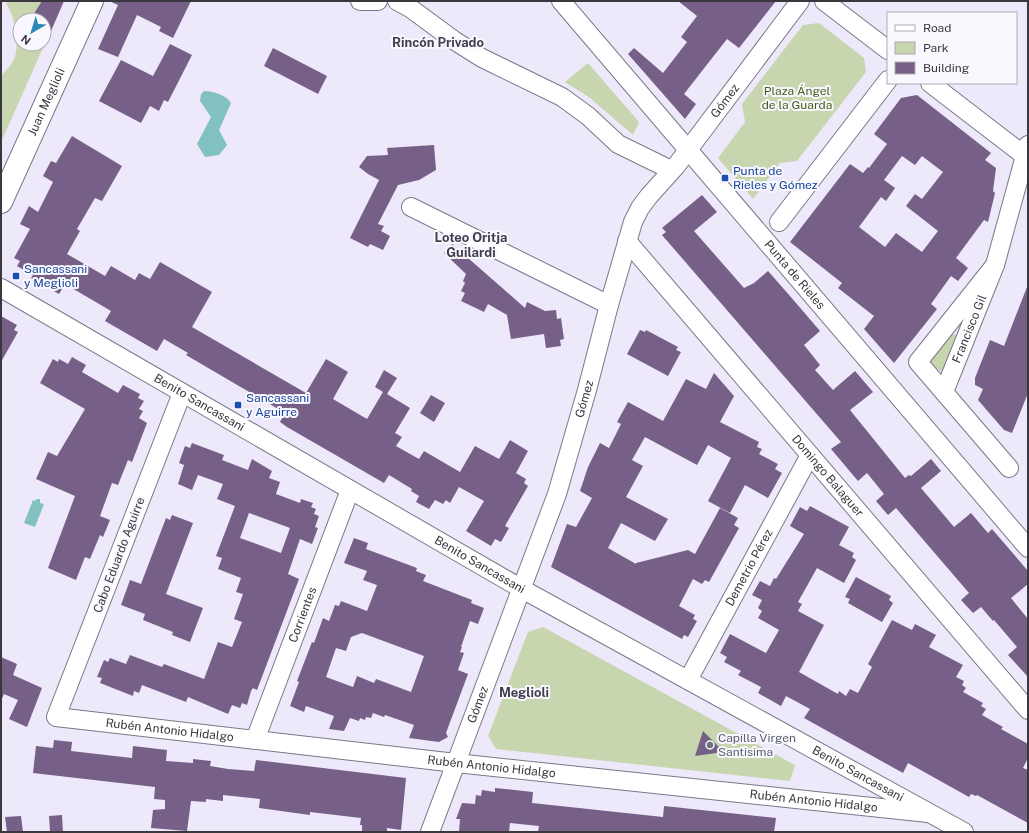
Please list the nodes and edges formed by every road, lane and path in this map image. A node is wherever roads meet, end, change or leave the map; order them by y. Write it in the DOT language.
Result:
graph roads {
  1 [pos="92,1"];
  2 [pos="360,1"];
  3 [pos="378,1"];
  4 [pos="397,1"];
  5 [pos="561,1"];
  6 [pos="800,1"];
  7 [pos="824,1"];
  8 [pos="887,49"];
  9 [pos="887,81"];
  10 [pos="931,84"];
  11 [pos="688,150"];
  12 [pos="1026,151"];
  13 [pos="671,170"];
  14 [pos="1,202"];
  15 [pos="411,207"];
  16 [pos="779,222"];
  17 [pos="627,241"];
  18 [pos="995,265"];
  19 [pos="1,288"];
  20 [pos="609,305"];
  21 [pos="944,392"];
  22 [pos="182,393"];
  23 [pos="810,456"];
  24 [pos="1009,468"];
  25 [pos="350,490"];
  26 [pos="1028,548"];
  27 [pos="522,589"];
  28 [pos="688,680"];
  29 [pos="1028,710"];
  30 [pos="56,716"];
  31 [pos="255,740"];
  32 [pos="456,764"];
  33 [pos="928,813"];
  34 [pos="430,832"];
  35 [pos="964,832"];
  1 -- 14 [label="main road, Juan Meglioli"];
  2 -- 3 [label="street"];
  4 -- 13 [label="street"];
  5 -- 11 [label="street, Punta de Rieles"];
  6 -- 11 [label="street, Gómez"];
  7 -- 8 [label="street"];
  9 -- 16 [label="street"];
  10 -- 12 [label="street"];
  11 -- 13 [label="street, Gómez"];
  11 -- 26 [label="street, Punta de Rieles"];
  12 -- 18 [label="street, Francisco Gil"];
  13 -- 17 [label="street, Gómez"];
  15 -- 20 [label="street"];
  17 -- 20 [label="street, Gómez"];
  17 -- 23 [label="street, Domingo Balaguer"];
  18 -- 21 [label="street, Francisco Gil"];
  18 -- 21 [label="street, Francisco Gil"];
  19 -- 22 [label="street, Benito Sancassani"];
  20 -- 27 [label="street, Gómez"];
  21 -- 24 [label="street"];
  22 -- 25 [label="street, Benito Sancassani"];
  22 -- 30 [label="street, Cabo Eduardo Aguirre"];
  23 -- 28 [label="street, Demetrio Pérez"];
  23 -- 29 [label="street, Domingo Balaguer"];
  25 -- 27 [label="street, Benito Sancassani"];
  25 -- 31 [label="street, Corrientes"];
  27 -- 28 [label="street, Benito Sancassani"];
  27 -- 32 [label="street, Gómez"];
  28 -- 33 [label="street, Benito Sancassani"];
  30 -- 31 [label="street, Rubén Antonio Hidalgo"];
  31 -- 32 [label="street, Rubén Antonio Hidalgo"];
  32 -- 33 [label="street, Rubén Antonio Hidalgo"];
  32 -- 34 [label="street, Gómez"];
  33 -- 35 [label="street, Benito Sancassani"];
}
